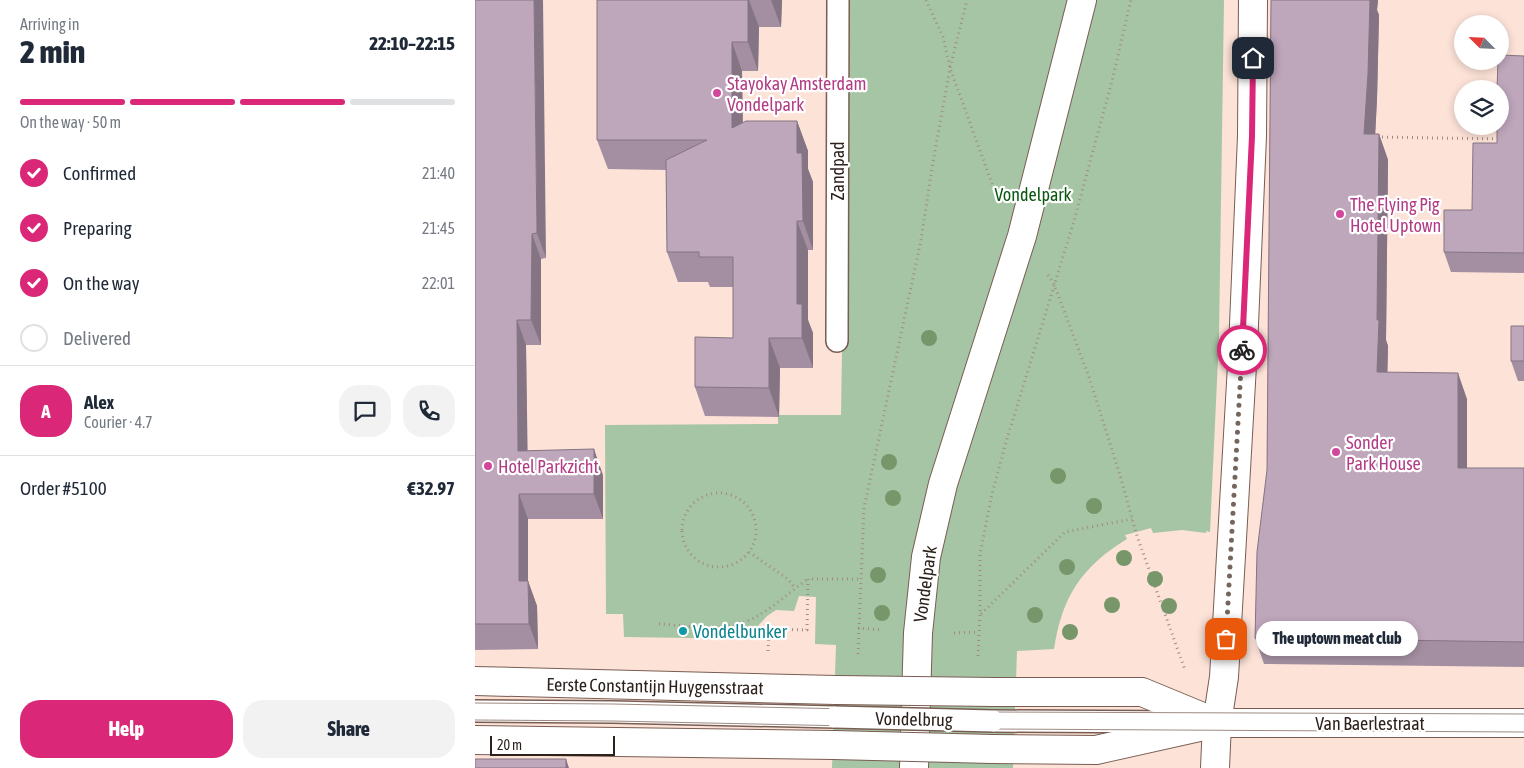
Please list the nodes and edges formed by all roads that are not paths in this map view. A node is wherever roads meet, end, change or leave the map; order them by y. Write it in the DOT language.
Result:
graph roads {
  1 [pos="838,0"];
  2 [pos="1082,0"];
  3 [pos="1253,0"];
  4 [pos="837,342"];
  5 [pos="475,681"];
  6 [pos="836,690"];
  7 [pos="993,692"];
  8 [pos="475,711"];
  9 [pos="835,717"];
  10 [pos="993,721"];
  11 [pos="1217,722"];
  12 [pos="1524,723"];
  13 [pos="475,740"];
  14 [pos="992,749"];
  15 [pos="914,768"];
  16 [pos="1215,768"];
  1 -- 4 [label="lane, Zandpad"];
  2 -- 15 [label="street, Vondelpark"];
  3 -- 11 [label="street"];
  5 -- 6 [label="street, Eerste Constantijn Huygensstraat"];
  6 -- 7 [label="street, Vondelbrug, bridge"];
  7 -- 11 [label="street, Van Baerlestraat"];
  8 -- 9 [label="lane, Eerste Constantijn Huygensstraat"];
  9 -- 10 [label="lane, Vondelbrug, bridge"];
  10 -- 11 [label="lane, Van Baerlestraat"];
  11 -- 12 [label="street, Van Baerlestraat"];
  11 -- 14 [label="street, Van Baerlestraat"];
  11 -- 16 [label="street"];
  13 -- 14 [label="street, Vondelbrug, bridge"];
}
